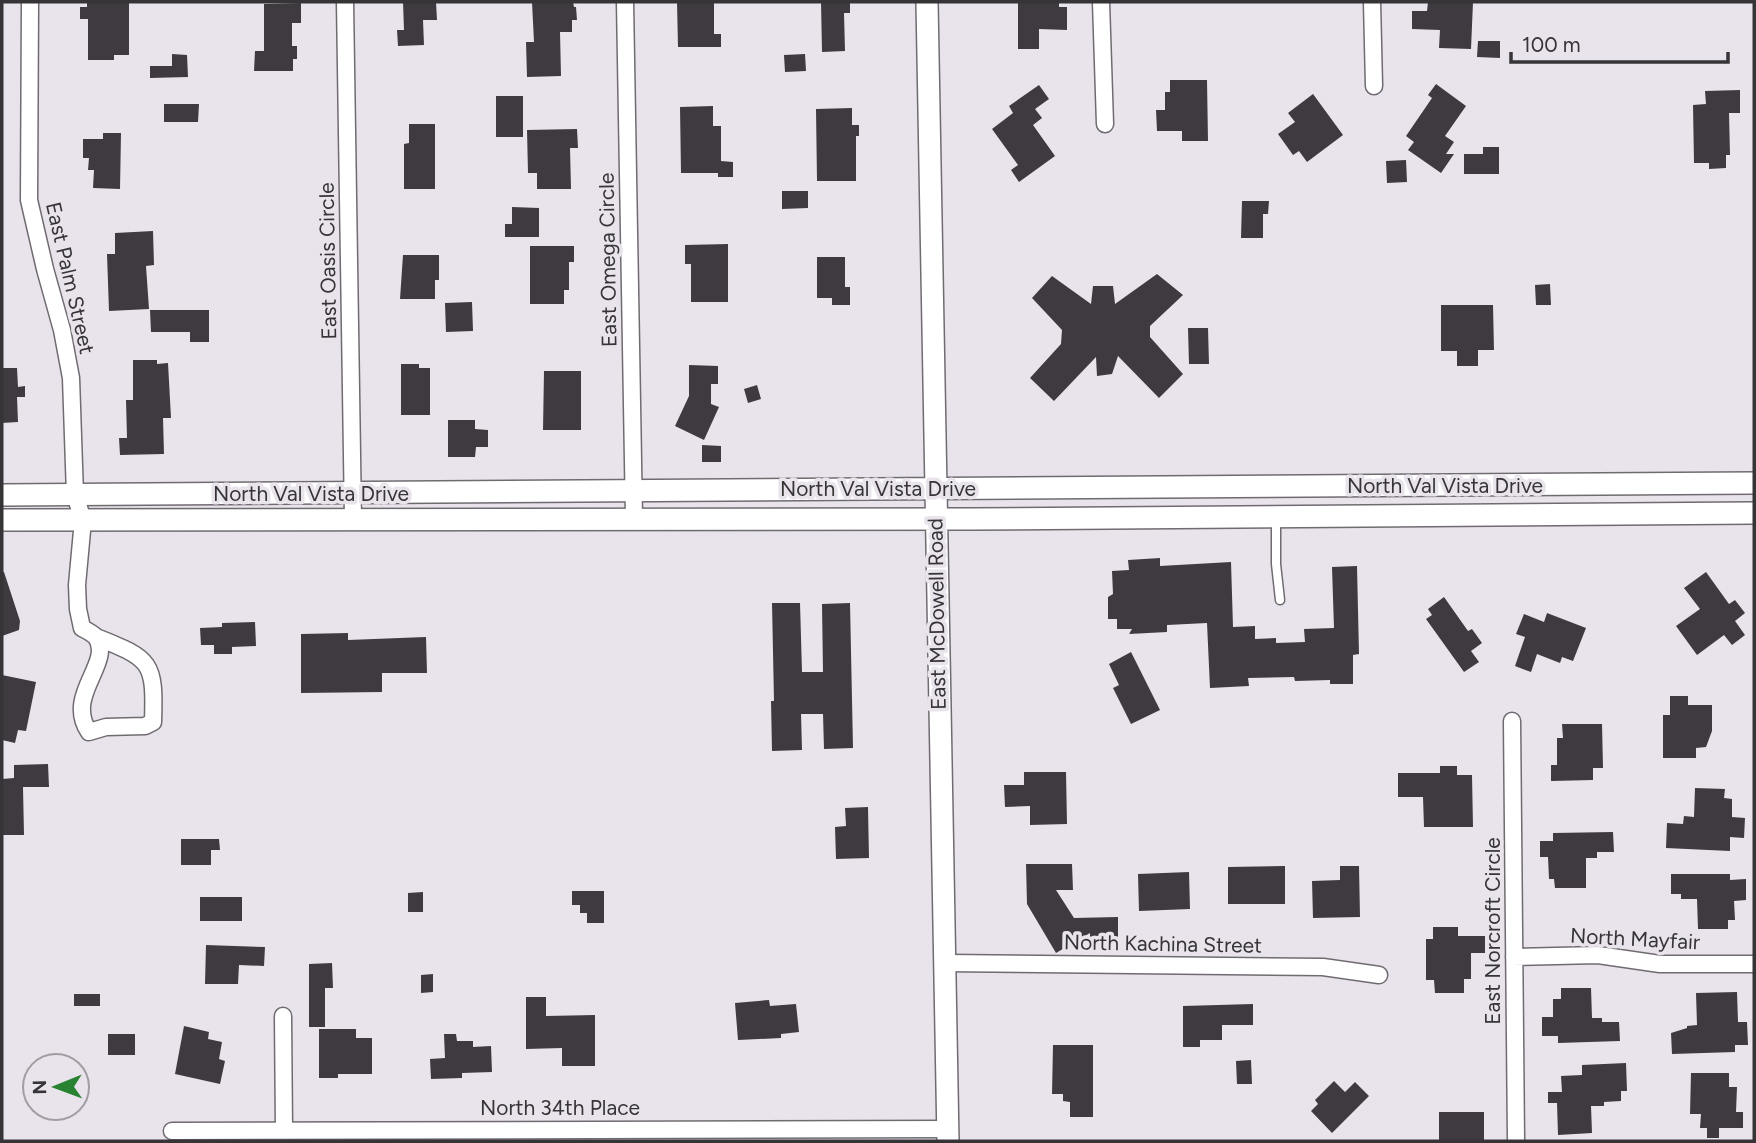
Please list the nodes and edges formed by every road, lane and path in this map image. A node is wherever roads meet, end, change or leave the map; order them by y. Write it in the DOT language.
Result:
graph roads {
  1 [pos="30,2"];
  2 [pos="345,2"];
  3 [pos="625,2"];
  4 [pos="927,2"];
  5 [pos="1101,2"];
  6 [pos="1371,2"];
  7 [pos="1374,86"];
  8 [pos="1105,124"];
  9 [pos="1751,483"];
  10 [pos="1472,486"];
  11 [pos="1275,487"];
  12 [pos="934,489"];
  13 [pos="634,492"];
  14 [pos="353,494"];
  15 [pos="2,495"];
  16 [pos="75,495"];
  17 [pos="1751,513"];
  18 [pos="1472,516"];
  19 [pos="1276,517"];
  20 [pos="634,518"];
  21 [pos="935,519"];
  22 [pos="2,520"];
  23 [pos="83,520"];
  24 [pos="353,520"];
  25 [pos="1280,600"];
  26 [pos="96,638"];
  27 [pos="1512,721"];
  28 [pos="1514,957"];
  29 [pos="946,963"];
  30 [pos="1754,964"];
  31 [pos="1378,975"];
  32 [pos="283,1016"];
  33 [pos="284,1130"];
  34 [pos="172,1132"];
  35 [pos="948,1135"];
  36 [pos="1516,1141"];
  1 -- 16 [label="street, East Palm Street"];
  2 -- 14 [label="street, East Oasis Circle"];
  3 -- 13 [label="street, East Omega Circle"];
  4 -- 12 [label="main road, East McDowell Road"];
  5 -- 8 [label="street"];
  6 -- 7 [label="street"];
  9 -- 10 [label="main road, North Val Vista Drive"];
  9 -- 17 [label="main road"];
  10 -- 11 [label="main road, North Val Vista Drive"];
  10 -- 18 [label="main road"];
  11 -- 12 [label="main road, North Val Vista Drive"];
  11 -- 19 [label="main road"];
  12 -- 13 [label="main road, North Val Vista Drive"];
  12 -- 21 [label="main road, East McDowell Road"];
  13 -- 14 [label="main road, North Val Vista Drive"];
  13 -- 20 [label="street, East Omega Circle"];
  14 -- 16 [label="main road, North Val Vista Drive"];
  14 -- 24 [label="street, East Oasis Circle"];
  15 -- 16 [label="main road, North Val Vista Drive"];
  16 -- 23 [label="street, East Palm Street"];
  17 -- 18 [label="main road, North Val Vista Drive"];
  18 -- 19 [label="main road, North Val Vista Drive"];
  19 -- 21 [label="main road, North Val Vista Drive"];
  19 -- 25 [label="lane"];
  20 -- 21 [label="main road, North Val Vista Drive"];
  20 -- 24 [label="main road, North Val Vista Drive"];
  21 -- 29 [label="main road, East McDowell Road"];
  22 -- 23 [label="main road, North Val Vista Drive"];
  23 -- 24 [label="main road, North Val Vista Drive"];
  23 -- 26 [label="street"];
  26 -- 26 [label="street"];
  27 -- 28 [label="street, East Norcroft Circle"];
  28 -- 30 [label="street, North Mayfair"];
  28 -- 36 [label="street, East Norcroft Circle"];
  29 -- 31 [label="street, North Kachina Street"];
  29 -- 35 [label="main road, East McDowell Road"];
  32 -- 33 [label="street"];
  33 -- 34 [label="street, North 34th Place"];
  33 -- 35 [label="street, North 34th Place"];
}
